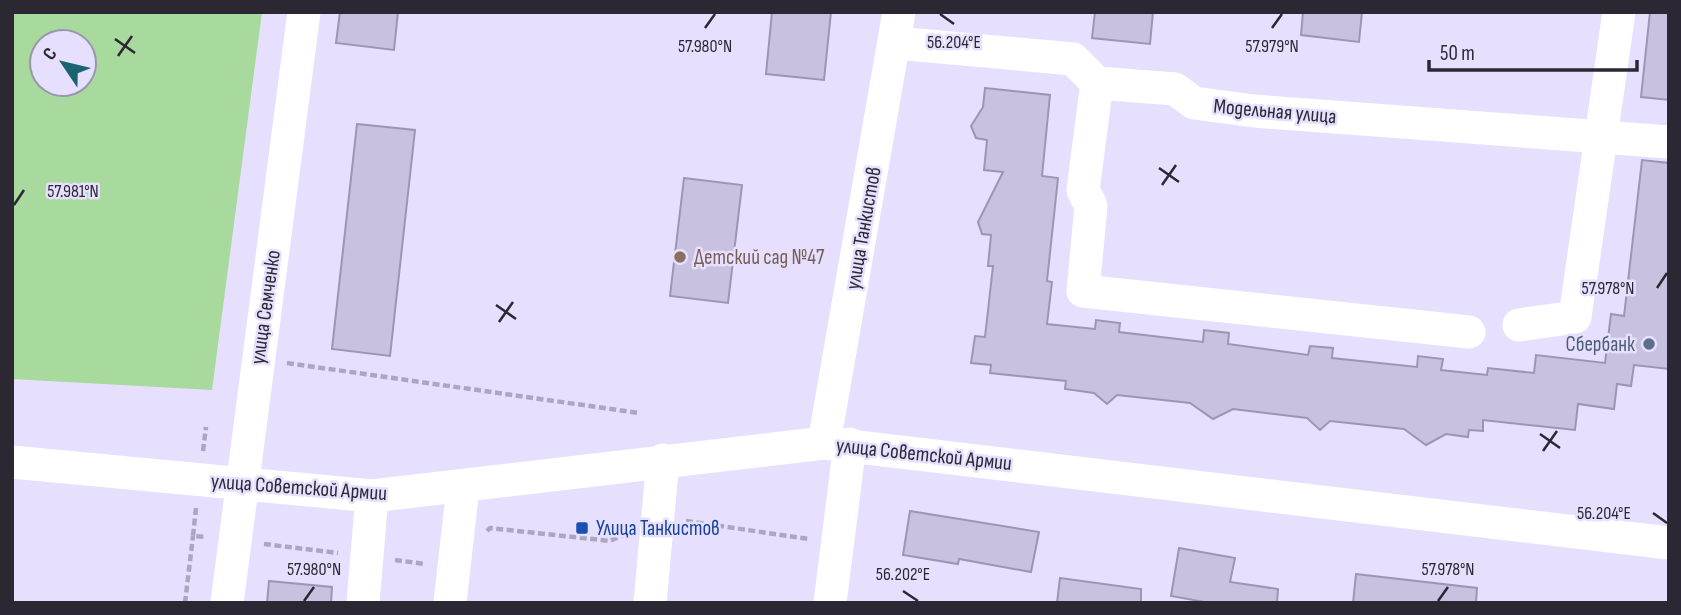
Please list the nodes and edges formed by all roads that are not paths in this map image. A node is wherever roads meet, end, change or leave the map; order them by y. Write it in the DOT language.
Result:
graph roads {
  1 [pos="304,12"];
  2 [pos="1619,12"];
  3 [pos="898,28"];
  4 [pos="1097,83"];
  5 [pos="1603,137"];
  6 [pos="1669,142"];
  7 [pos="1519,326"];
  8 [pos="1469,332"];
  9 [pos="837,444"];
  10 [pos="663,460"];
  11 [pos="12,462"];
  12 [pos="240,484"];
  13 [pos="463,487"];
  14 [pos="372,496"];
  15 [pos="1669,544"];
  16 [pos="227,603"];
  17 [pos="363,603"];
  18 [pos="450,603"];
  19 [pos="650,603"];
  20 [pos="830,603"];
  1 -- 12 [label="street, улица Семченко"];
  2 -- 5 [label="street"];
  3 -- 4 [label="street"];
  3 -- 9 [label="street, улица Танкистов"];
  4 -- 5 [label="street, Модельная улица"];
  4 -- 8 [label="street"];
  5 -- 6 [label="street, Модельная улица"];
  5 -- 7 [label="street"];
  9 -- 10 [label="street, улица Советской Армии"];
  9 -- 15 [label="street, улица Советской Армии"];
  9 -- 20 [label="street, улица Танкистов"];
  10 -- 13 [label="street, улица Советской Армии"];
  10 -- 19 [label="street"];
  11 -- 12 [label="street, улица Советской Армии"];
  12 -- 14 [label="street, улица Советской Армии"];
  12 -- 16 [label="street, улица Семченко"];
  13 -- 14 [label="street, улица Советской Армии"];
  13 -- 18 [label="street"];
  14 -- 17 [label="street"];
}
